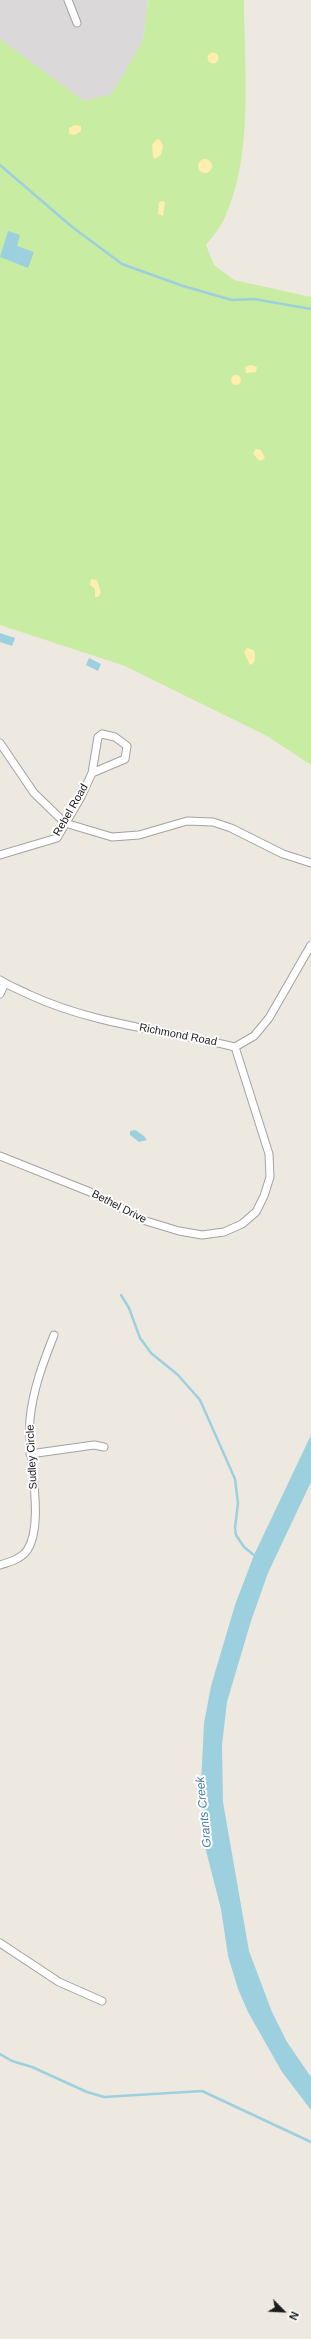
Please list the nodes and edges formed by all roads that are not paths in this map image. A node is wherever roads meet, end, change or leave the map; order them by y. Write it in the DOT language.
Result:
graph roads {
  1 [pos="68,0"];
  2 [pos="77,23"];
  3 [pos="0,743"];
  4 [pos="92,773"];
  5 [pos="65,823"];
  6 [pos="0,855"];
  7 [pos="311,863"];
  8 [pos="311,945"];
  9 [pos="2,981"];
  10 [pos="0,994"];
  11 [pos="236,1047"];
  12 [pos="0,1156"];
  13 [pos="54,1335"];
  14 [pos="104,1447"];
  15 [pos="30,1454"];
  16 [pos="0,1565"];
  17 [pos="0,1943"];
  18 [pos="102,2001"];
  1 -- 2 [label="street"];
  3 -- 5 [label="street"];
  4 -- 4 [label="street, Rebel Road"];
  4 -- 5 [label="street, Rebel Road"];
  5 -- 6 [label="street, Rebel Road"];
  5 -- 7 [label="street"];
  8 -- 11 [label="street"];
  9 -- 10 [label="street"];
  9 -- 11 [label="street, Richmond Road"];
  11 -- 12 [label="street, Bethel Drive"];
  13 -- 15 [label="street, Sudley Circle"];
  14 -- 15 [label="street"];
  15 -- 16 [label="street, Sudley Circle"];
  17 -- 18 [label="street"];
}
